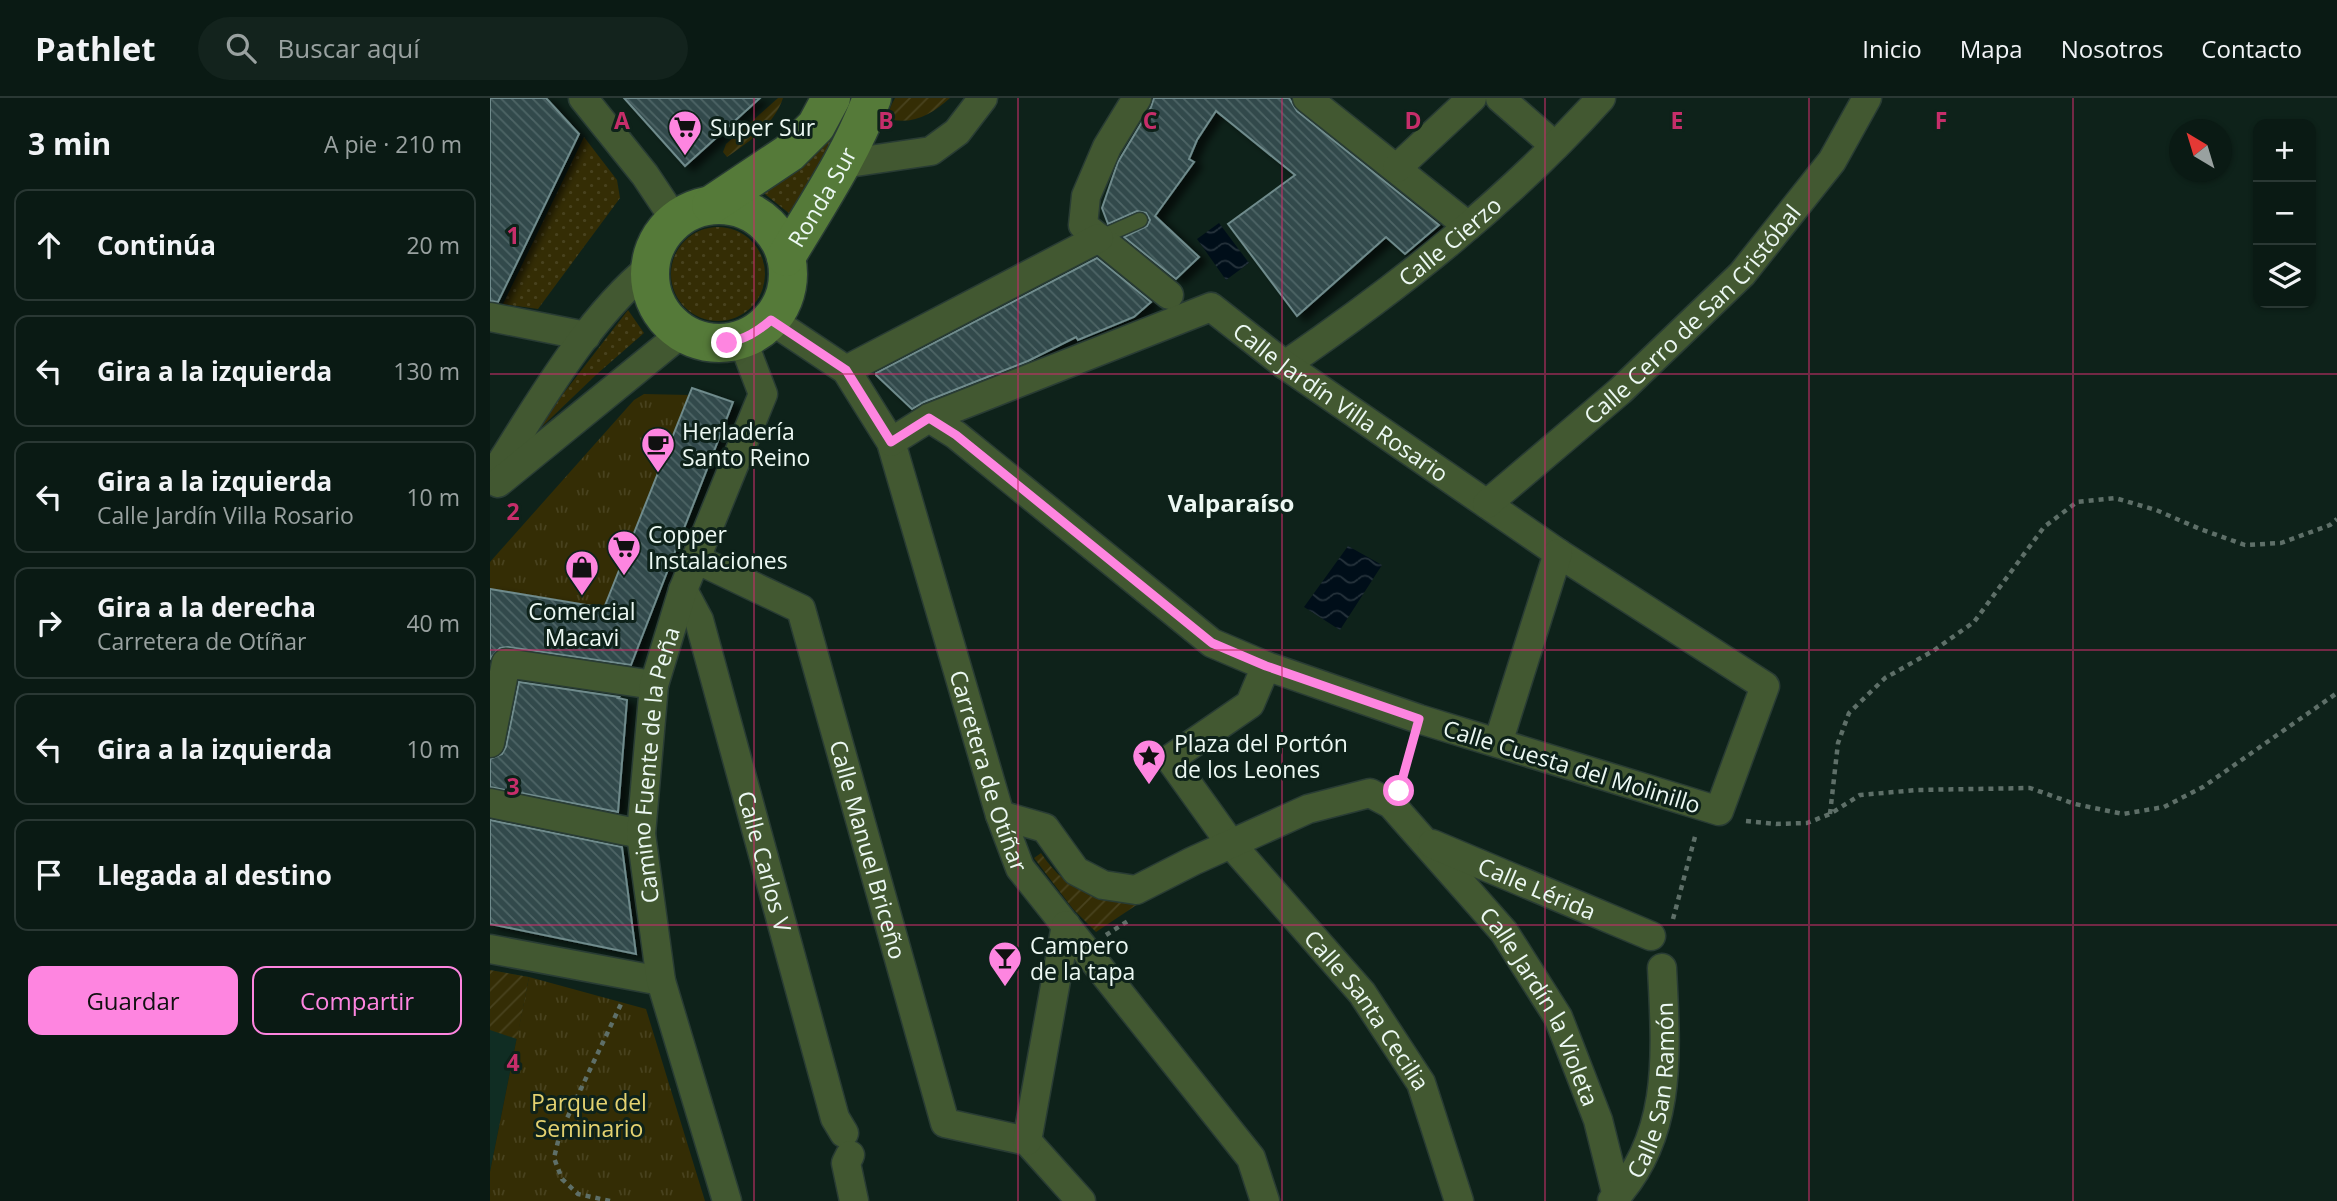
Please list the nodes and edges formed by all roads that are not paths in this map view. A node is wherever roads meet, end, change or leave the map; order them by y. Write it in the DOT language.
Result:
graph roads {
  1 [pos="583,98"];
  2 [pos="831,98"];
  3 [pos="872,98"];
  4 [pos="983,98"];
  5 [pos="1137,98"];
  6 [pos="1307,98"];
  7 [pos="1472,98"];
  8 [pos="1500,98"];
  9 [pos="1601,98"];
  10 [pos="1867,98"];
  11 [pos="1555,146"];
  12 [pos="842,164"];
  13 [pos="1397,168"];
  14 [pos="711,205"];
  15 [pos="675,220"];
  16 [pos="1140,220"];
  17 [pos="1468,226"];
  18 [pos="1098,238"];
  19 [pos="786,257"];
  20 [pos="650,267"];
  21 [pos="1169,295"];
  22 [pos="490,317"];
  23 [pos="757,330"];
  24 [pos="682,333"];
  25 [pos="586,336"];
  26 [pos="1285,365"];
  27 [pos="846,370"];
  28 [pos="929,418"];
  29 [pos="891,442"];
  30 [pos="490,480"];
  31 [pos="490,489"];
  32 [pos="1487,503"];
  33 [pos="1558,553"];
  34 [pos="696,559"];
  35 [pos="683,590"];
  36 [pos="1266,666"];
  37 [pos="654,685"];
  38 [pos="490,743"];
  39 [pos="1498,743"];
  40 [pos="490,803"];
  41 [pos="1719,811"];
  42 [pos="1000,815"];
  43 [pos="640,834"];
  44 [pos="1423,840"];
  45 [pos="1231,844"];
  46 [pos="1066,925"];
  47 [pos="1661,932"];
  48 [pos="490,949"];
  49 [pos="1662,968"];
  50 [pos="661,982"];
  51 [pos="1027,1141"];
  52 [pos="1614,1198"];
  53 [pos="727,1201"];
  54 [pos="854,1201"];
  55 [pos="1081,1201"];
  56 [pos="1265,1201"];
  57 [pos="1459,1201"];
  1 -- 15 [label="street"];
  2 -- 14 [label="main road, Ronda Sur"];
  3 -- 12 [label="main road, Ronda Sur"];
  4 -- 12 [label="street"];
  5 -- 18 [label="street"];
  6 -- 13 [label="street"];
  7 -- 13 [label="street"];
  8 -- 11 [label="street"];
  9 -- 11 [label="street, Calle Cierzo"];
  10 -- 32 [label="street, Calle Cerro de San Cristóbal"];
  11 -- 17 [label="street, Calle Cierzo"];
  12 -- 19 [label="main road, Ronda Sur"];
  13 -- 17 [label="street"];
  14 -- 15 [label="main road"];
  14 -- 19 [label="main road"];
  15 -- 20 [label="main road"];
  16 -- 18 [label="lane"];
  17 -- 26 [label="street, Calle Cierzo"];
  18 -- 21 [label="street"];
  18 -- 27 [label="street"];
  19 -- 23 [label="main road"];
  20 -- 24 [label="main road"];
  20 -- 25 [label="street"];
  22 -- 25 [label="street"];
  23 -- 24 [label="main road"];
  23 -- 27 [label="street, Carretera de Otíñar"];
  23 -- 34 [label="street, Camino Fuente de la Peña"];
  24 -- 31 [label="street"];
  25 -- 30 [label="street"];
  26 -- 28 [label="street, Calle Jardín Villa Rosario"];
  26 -- 32 [label="street, Calle Jardín Villa Rosario"];
  27 -- 29 [label="street, Carretera de Otíñar"];
  28 -- 29 [label="street, Calle Jardín Villa Rosario"];
  28 -- 36 [label="street, Calle Cuesta del Molinillo"];
  29 -- 42 [label="street, Carretera de Otíñar"];
  32 -- 33 [label="street, Calle Jardín Villa Rosario"];
  33 -- 39 [label="street"];
  33 -- 41 [label="street, Calle Jardín Villa Rosario"];
  34 -- 35 [label="street, Camino Fuente de la Peña"];
  34 -- 51 [label="street, Calle Manuel Briceño"];
  35 -- 37 [label="street, Camino Fuente de la Peña"];
  35 -- 54 [label="street, Calle Carlos V"];
  36 -- 39 [label="street, Calle Cuesta del Molinillo"];
  36 -- 45 [label="street"];
  37 -- 38 [label="street"];
  37 -- 43 [label="street, Camino Fuente de la Peña"];
  39 -- 41 [label="street, Calle Cuesta del Molinillo"];
  40 -- 43 [label="street"];
  42 -- 45 [label="street, Calle Jardín la Violeta"];
  42 -- 46 [label="street, Carretera de Otíñar"];
  43 -- 50 [label="street, Camino Fuente de la Peña"];
  44 -- 45 [label="street, Calle Jardín la Violeta"];
  44 -- 47 [label="street, Calle Lérida"];
  44 -- 52 [label="street, Calle Jardín la Violeta"];
  45 -- 57 [label="street, Calle Santa Cecilia"];
  46 -- 51 [label="street"];
  46 -- 56 [label="street, Carretera de Otíñar"];
  48 -- 50 [label="street"];
  49 -- 52 [label="street, Calle San Ramón"];
  50 -- 53 [label="street, Camino Fuente de la Peña"];
  51 -- 55 [label="street"];
}
